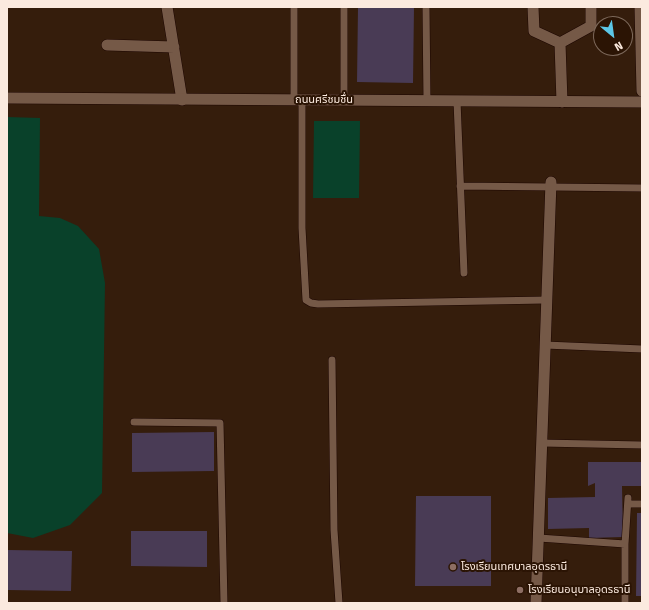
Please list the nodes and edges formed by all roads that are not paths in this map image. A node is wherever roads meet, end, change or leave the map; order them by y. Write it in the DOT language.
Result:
graph roads {
  1 [pos="167,7"];
  2 [pos="294,7"];
  3 [pos="344,7"];
  4 [pos="426,7"];
  5 [pos="533,7"];
  6 [pos="591,7"];
  7 [pos="640,7"];
  8 [pos="560,43"];
  9 [pos="107,45"];
  10 [pos="174,47"];
  11 [pos="642,91"];
  12 [pos="7,98"];
  13 [pos="182,100"];
  14 [pos="298,100"];
  15 [pos="344,100"];
  16 [pos="427,101"];
  17 [pos="457,101"];
  18 [pos="562,102"];
  19 [pos="642,102"];
  20 [pos="551,184"];
  21 [pos="460,186"];
  22 [pos="642,188"];
  23 [pos="464,273"];
  24 [pos="546,300"];
  25 [pos="545,345"];
  26 [pos="642,349"];
  27 [pos="332,360"];
  28 [pos="134,422"];
  29 [pos="541,443"];
  30 [pos="642,444"];
  31 [pos="642,504"];
  32 [pos="539,538"];
  33 [pos="624,544"];
  34 [pos="224,603"];
  35 [pos="338,603"];
  36 [pos="536,603"];
  37 [pos="624,603"];
  1 -- 10 [label="street"];
  2 -- 14 [label="lane"];
  3 -- 15 [label="lane"];
  4 -- 16 [label="lane"];
  5 -- 8 [label="street"];
  6 -- 8 [label="street"];
  7 -- 11 [label="street"];
  8 -- 18 [label="street"];
  9 -- 10 [label="street"];
  10 -- 13 [label="street"];
  12 -- 13 [label="street, ถนนศรีชมชื่น"];
  13 -- 14 [label="street, ถนนศรีชมชื่น"];
  14 -- 15 [label="street, ถนนศรีชมชื่น"];
  14 -- 24 [label="lane"];
  15 -- 16 [label="street, ถนนศรีชมชื่น"];
  16 -- 17 [label="street, ถนนศรีชมชื่น"];
  17 -- 18 [label="street, ถนนศรีชมชื่น"];
  17 -- 21 [label="lane"];
  18 -- 19 [label="street, ถนนศรีชมชื่น"];
  20 -- 21 [label="lane"];
  20 -- 22 [label="lane"];
  20 -- 24 [label="street"];
  21 -- 23 [label="lane"];
  24 -- 25 [label="street"];
  25 -- 26 [label="lane"];
  25 -- 29 [label="street"];
  27 -- 35 [label="lane"];
  28 -- 34 [label="lane"];
  29 -- 30 [label="lane"];
  29 -- 32 [label="street"];
  31 -- 33 [label="lane"];
  32 -- 33 [label="lane"];
  32 -- 36 [label="street"];
  33 -- 37 [label="lane"];
}
